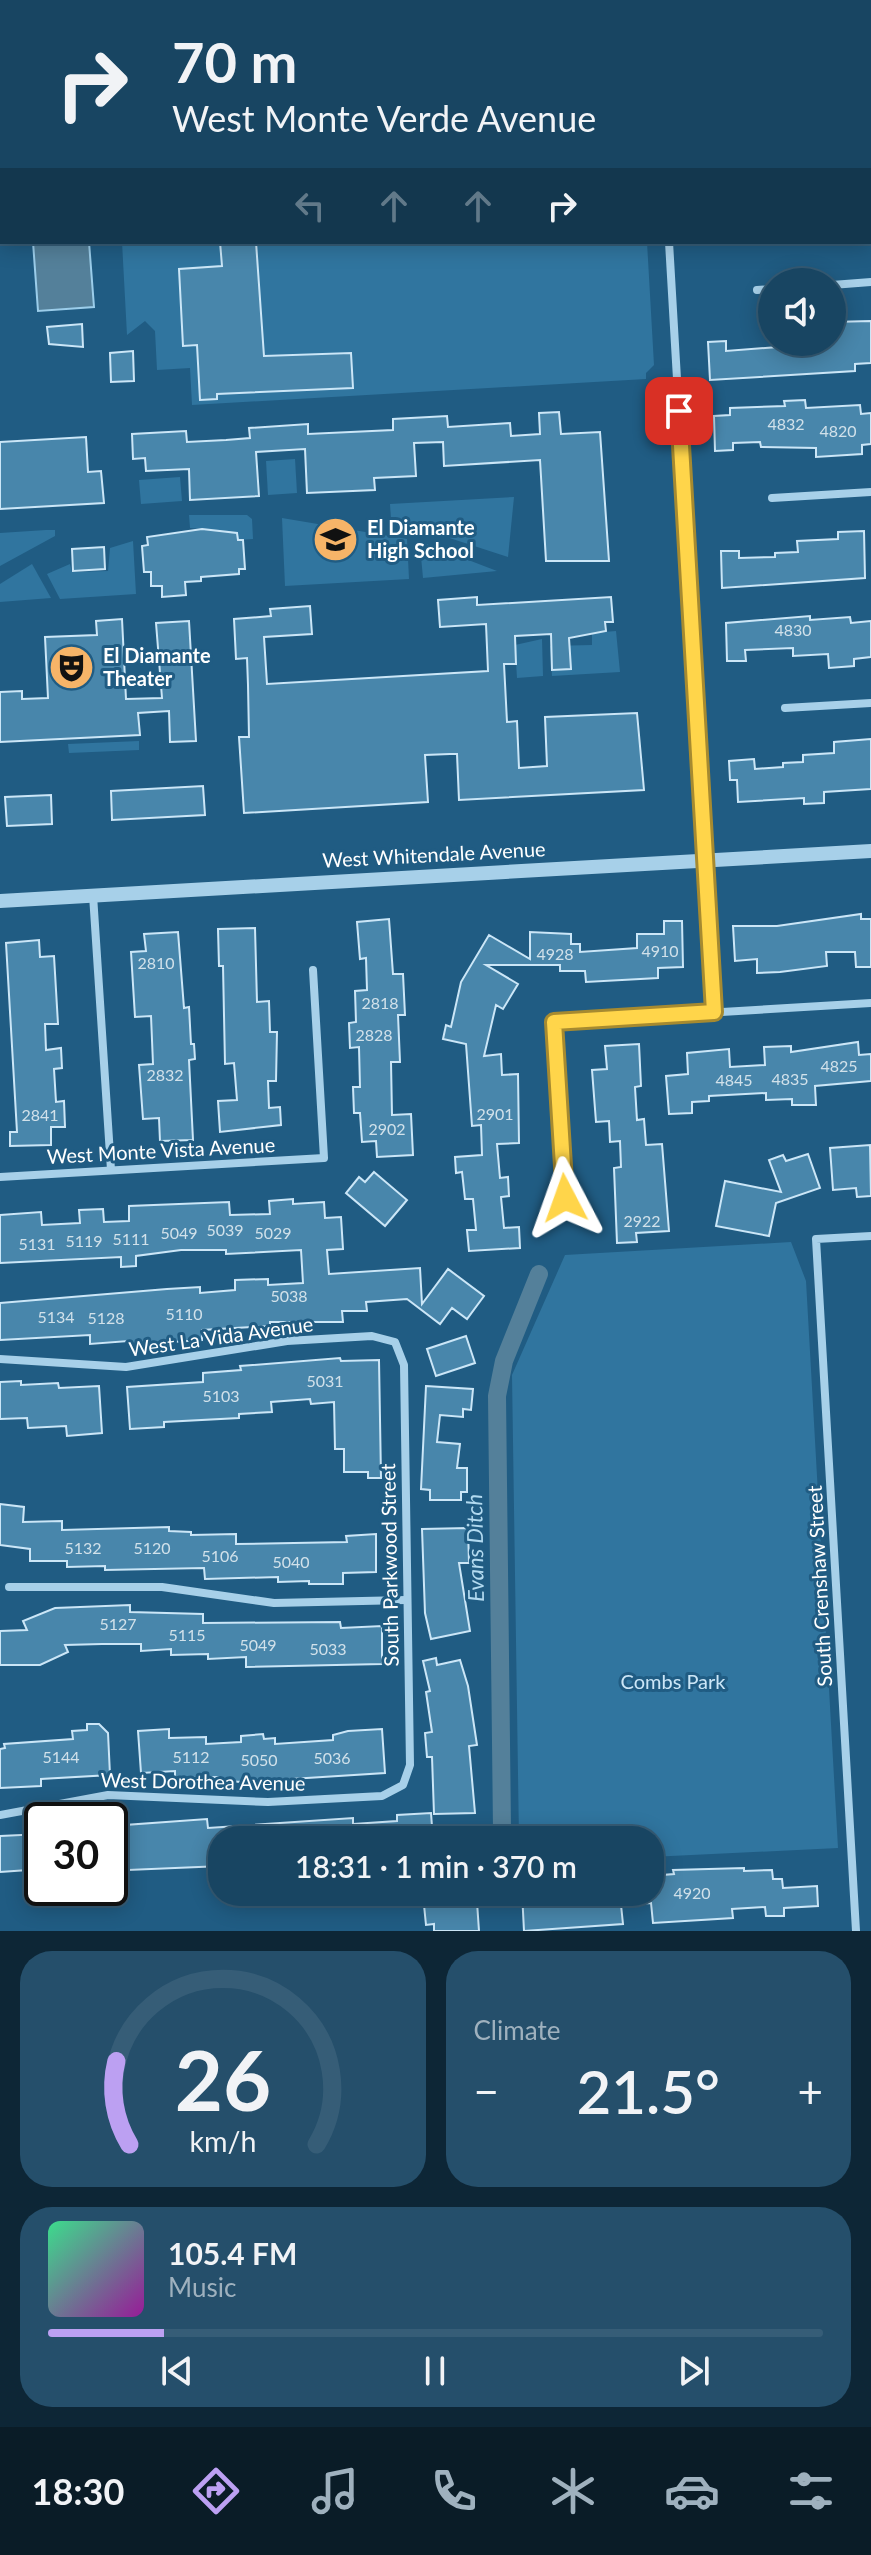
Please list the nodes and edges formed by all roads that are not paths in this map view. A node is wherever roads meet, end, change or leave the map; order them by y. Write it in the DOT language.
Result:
graph roads {
  1 [pos="669,244"];
  2 [pos="871,282"];
  3 [pos="846,284"];
  4 [pos="871,492"];
  5 [pos="772,498"];
  6 [pos="871,703"];
  7 [pos="785,708"];
  8 [pos="871,851"];
  9 [pos="706,860"];
  10 [pos="93,895"];
  11 [pos="0,901"];
  12 [pos="313,970"];
  13 [pos="871,1003"];
  14 [pos="714,1012"];
  15 [pos="111,1170"];
  16 [pos="0,1177"];
  17 [pos="565,1198"];
  18 [pos="871,1236"];
  19 [pos="397,1344"];
  20 [pos="0,1359"];
  21 [pos="9,1587"];
  22 [pos="406,1600"];
  23 [pos="403,1785"];
  24 [pos="0,1815"];
  25 [pos="856,1931"];
  1 -- 9 [label="street"];
  2 -- 3 [label="street"];
  4 -- 5 [label="street"];
  6 -- 7 [label="street"];
  8 -- 9 [label="street, West Whitendale Avenue"];
  9 -- 10 [label="street, West Whitendale Avenue"];
  9 -- 14 [label="street"];
  10 -- 11 [label="street, West Whitendale Avenue"];
  10 -- 15 [label="street"];
  12 -- 15 [label="street, West Monte Vista Avenue"];
  13 -- 14 [label="street"];
  14 -- 17 [label="street"];
  15 -- 16 [label="street, West Monte Vista Avenue"];
  18 -- 25 [label="street, South Crenshaw Street"];
  19 -- 20 [label="street, West La Vida Avenue"];
  19 -- 22 [label="street, South Parkwood Street"];
  21 -- 22 [label="street"];
  22 -- 23 [label="street, South Parkwood Street"];
  23 -- 24 [label="street, West Dorothea Avenue"];
}
